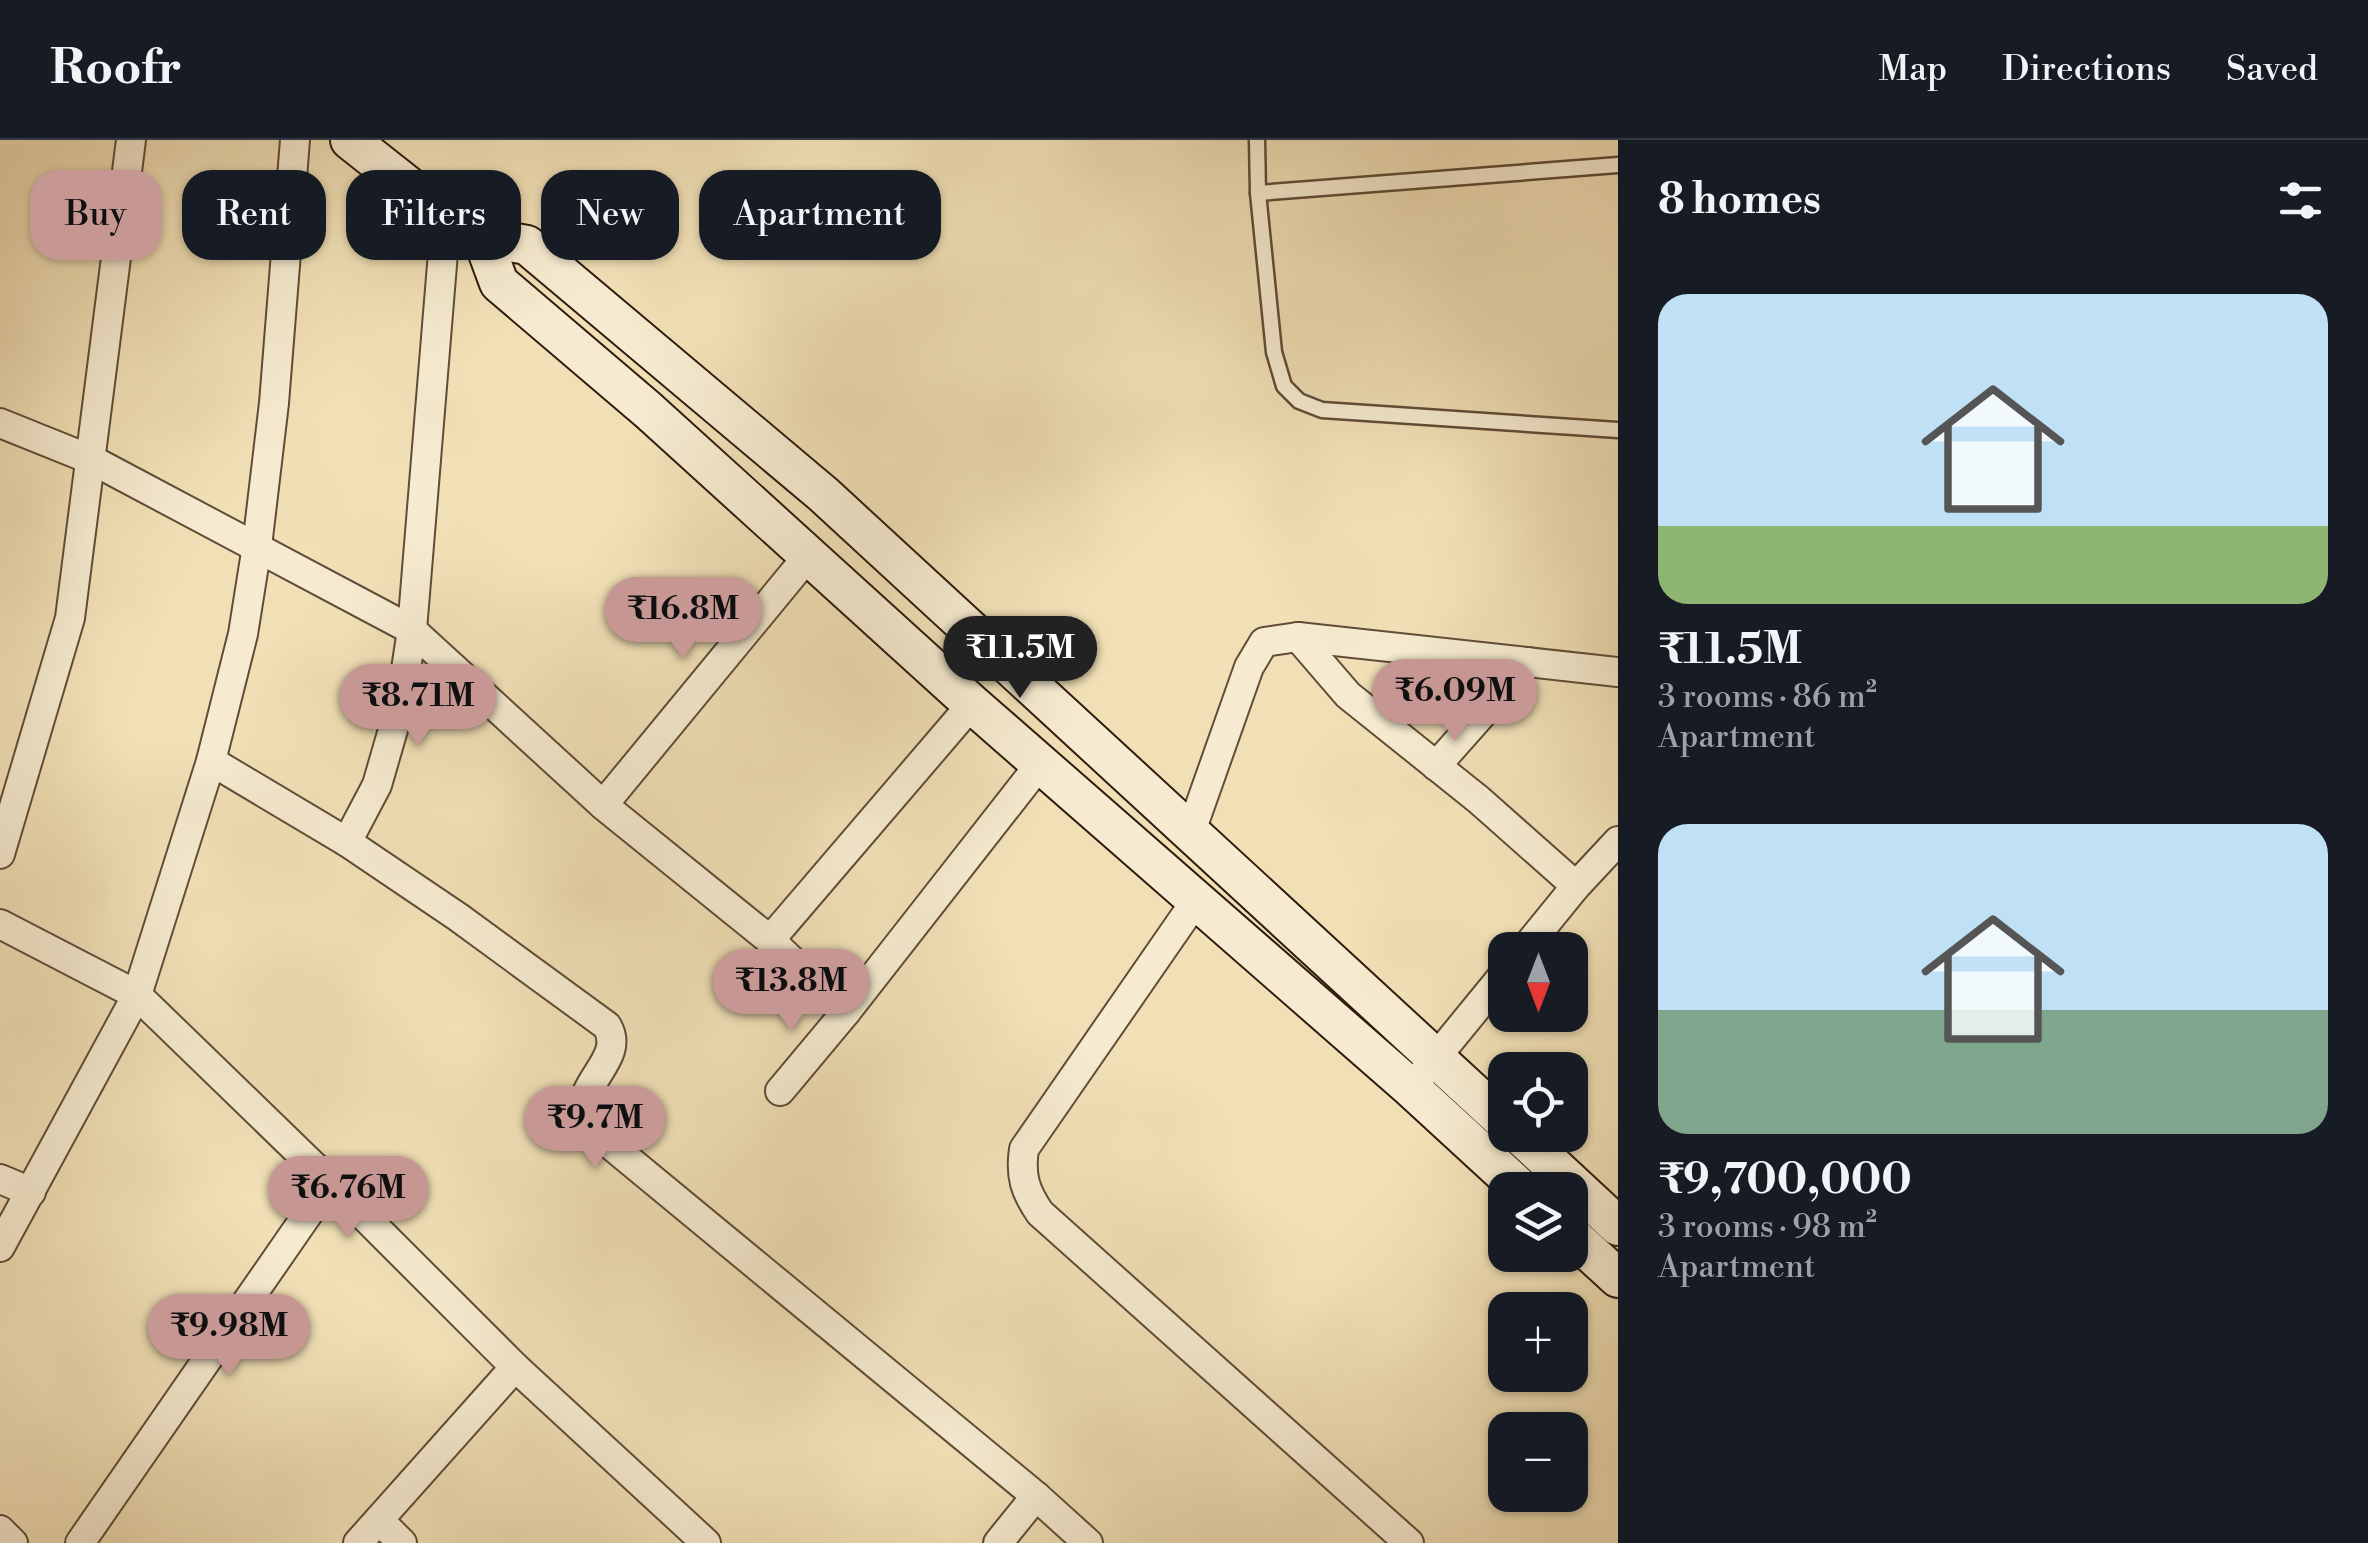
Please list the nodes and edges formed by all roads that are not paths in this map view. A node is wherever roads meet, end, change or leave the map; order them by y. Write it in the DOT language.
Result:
graph roads {
  1 [pos="131,140"];
  2 [pos="295,140"];
  3 [pos="1256,140"];
  4 [pos="353,141"];
  5 [pos="1618,165"];
  6 [pos="389,170"];
  7 [pos="1258,193"];
  8 [pos="521,243"];
  9 [pos="442,260"];
  10 [pos="491,260"];
  11 [pos="0,423"];
  12 [pos="1618,430"];
  13 [pos="92,460"];
  14 [pos="257,546"];
  15 [pos="808,556"];
  16 [pos="412,630"];
  17 [pos="1298,636"];
  18 [pos="1528,662"];
  19 [pos="1618,672"];
  20 [pos="972,704"];
  21 [pos="210,760"];
  22 [pos="1040,764"];
  23 [pos="1436,766"];
  24 [pos="603,805"];
  25 [pos="1190,834"];
  26 [pos="1618,841"];
  27 [pos="347,842"];
  28 [pos="0,854"];
  29 [pos="1576,886"];
  30 [pos="1196,902"];
  31 [pos="0,924"];
  32 [pos="1539,932"];
  33 [pos="770,940"];
  34 [pos="1488,994"];
  35 [pos="136,995"];
  36 [pos="846,1012"];
  37 [pos="1436,1058"];
  38 [pos="1411,1088"];
  39 [pos="780,1092"];
  40 [pos="1488,1106"];
  41 [pos="1538,1152"];
  42 [pos="1502,1172"];
  43 [pos="0,1179"];
  44 [pos="330,1182"];
  45 [pos="30,1192"];
  46 [pos="1618,1226"];
  47 [pos="0,1247"];
  48 [pos="1588,1250"];
  49 [pos="1618,1278"];
  50 [pos="515,1368"];
  51 [pos="1036,1496"];
  52 [pos="379,1520"];
  53 [pos="0,1530"];
  54 [pos="13,1543"];
  55 [pos="80,1543"];
  56 [pos="358,1543"];
  57 [pos="402,1543"];
  58 [pos="706,1543"];
  59 [pos="998,1543"];
  60 [pos="1088,1543"];
  61 [pos="1409,1543"];
  1 -- 13 [label="street"];
  2 -- 14 [label="street"];
  3 -- 7 [label="lane"];
  4 -- 6 [label="main road"];
  5 -- 7 [label="lane"];
  7 -- 12 [label="lane"];
  8 -- 25 [label="main road"];
  9 -- 16 [label="street"];
  10 -- 15 [label="main road"];
  11 -- 13 [label="street"];
  13 -- 14 [label="street"];
  13 -- 28 [label="street"];
  14 -- 16 [label="street"];
  14 -- 21 [label="street"];
  15 -- 20 [label="main road"];
  15 -- 24 [label="street"];
  16 -- 24 [label="street"];
  16 -- 27 [label="street"];
  17 -- 18 [label="street"];
  17 -- 23 [label="street"];
  17 -- 25 [label="street"];
  18 -- 19 [label="street"];
  18 -- 23 [label="street"];
  20 -- 22 [label="main road"];
  20 -- 33 [label="street"];
  21 -- 27 [label="street"];
  21 -- 35 [label="street"];
  22 -- 30 [label="main road"];
  22 -- 36 [label="street"];
  23 -- 29 [label="street"];
  24 -- 33 [label="street"];
  25 -- 37 [label="main road"];
  26 -- 29 [label="street"];
  27 -- 51 [label="street"];
  29 -- 32 [label="street"];
  30 -- 38 [label="main road"];
  30 -- 61 [label="street"];
  31 -- 35 [label="street"];
  33 -- 36 [label="street"];
  34 -- 37 [label="street"];
  35 -- 44 [label="street"];
  35 -- 45 [label="street"];
  36 -- 39 [label="street"];
  37 -- 38 [label="street"];
  37 -- 40 [label="main road"];
  38 -- 42 [label="main road"];
  41 -- 46 [label="main road"];
  43 -- 45 [label="street"];
  44 -- 50 [label="street"];
  44 -- 55 [label="street"];
  45 -- 47 [label="street"];
  48 -- 49 [label="main road"];
  50 -- 52 [label="street"];
  50 -- 58 [label="street"];
  51 -- 59 [label="street"];
  51 -- 60 [label="street"];
  52 -- 56 [label="street"];
  52 -- 57 [label="street"];
  53 -- 54 [label="street"];
}
